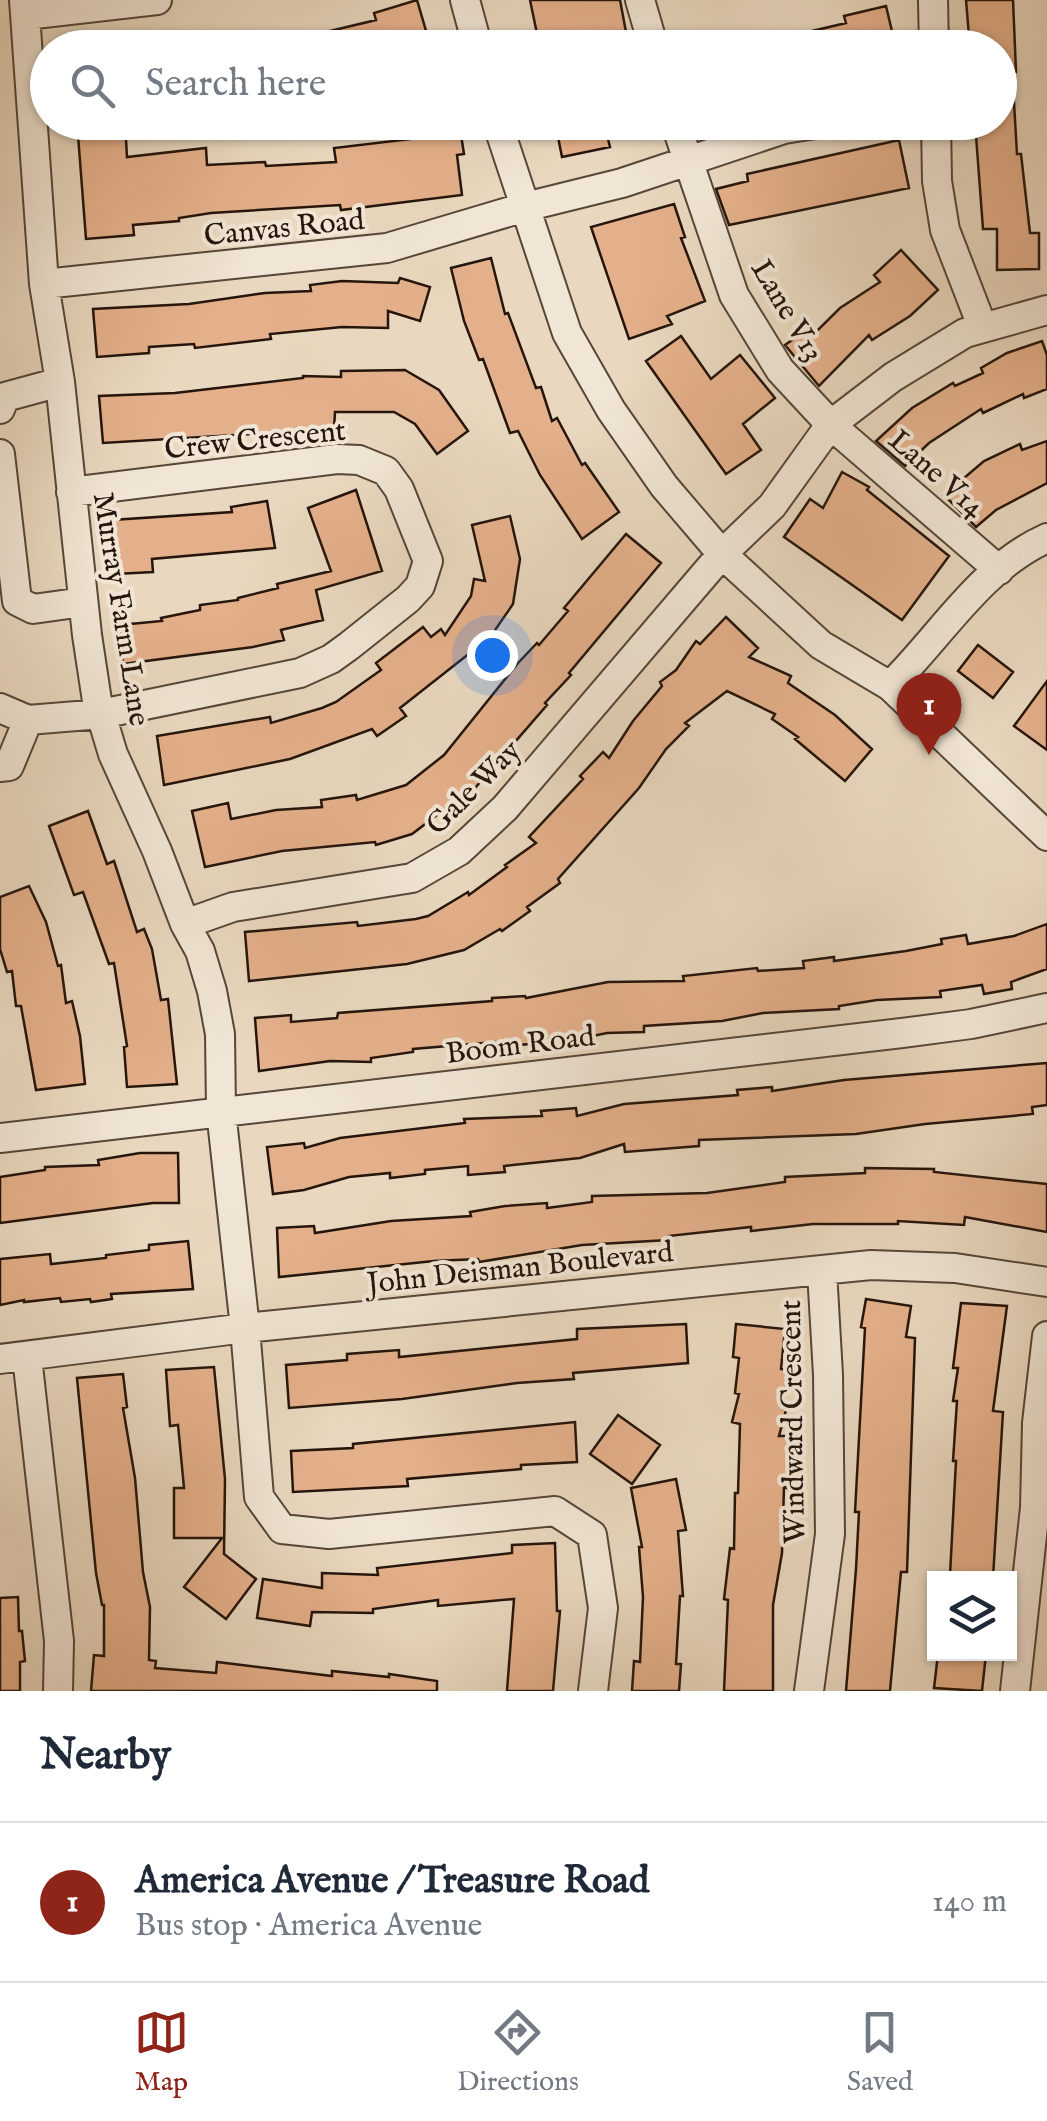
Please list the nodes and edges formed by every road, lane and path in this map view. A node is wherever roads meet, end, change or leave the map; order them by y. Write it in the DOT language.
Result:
graph roads {
  1 [pos="157,0"];
  2 [pos="465,0"];
  3 [pos="640,0"];
  4 [pos="933,0"];
  5 [pos="25,7"];
  6 [pos="473,30"];
  7 [pos="649,30"];
  8 [pos="934,30"];
  9 [pos="30,80"];
  10 [pos="34,140"];
  11 [pos="503,140"];
  12 [pos="680,140"];
  13 [pos="750,140"];
  14 [pos="937,140"];
  15 [pos="686,161"];
  16 [pos="525,207"];
  17 [pos="44,284"];
  18 [pos="1047,310"];
  19 [pos="982,326"];
  20 [pos="60,382"];
  21 [pos="0,408"];
  22 [pos="832,426"];
  23 [pos="0,454"];
  24 [pos="70,492"];
  25 [pos="1047,538"];
  26 [pos="722,554"];
  27 [pos="998,570"];
  28 [pos="83,602"];
  29 [pos="890,686"];
  30 [pos="0,708"];
  31 [pos="101,714"];
  32 [pos="28,720"];
  33 [pos="0,767"];
  34 [pos="1047,836"];
  35 [pos="185,924"];
  36 [pos="1047,1008"];
  37 [pos="222,1111"];
  38 [pos="0,1138"];
  39 [pos="822,1271"];
  40 [pos="1047,1282"];
  41 [pos="245,1328"];
  42 [pos="1047,1336"];
  43 [pos="14,1358"];
  44 [pos="1041,1509"];
  45 [pos="58,1691"];
  46 [pos="593,1691"];
  47 [pos="809,1691"];
  48 [pos="1015,1691"];
  1 -- 5 [label="street"];
  2 -- 6 [label="street"];
  3 -- 7 [label="street"];
  4 -- 8 [label="street"];
  5 -- 9 [label="street, Murray Farm Lane"];
  10 -- 17 [label="street, Murray Farm Lane"];
  11 -- 16 [label="street"];
  12 -- 15 [label="street, Lane V13"];
  13 -- 15 [label="street, Canvas Road"];
  14 -- 19 [label="street"];
  15 -- 16 [label="street, Canvas Road"];
  15 -- 22 [label="street, Lane V13"];
  16 -- 17 [label="street, Canvas Road"];
  16 -- 26 [label="street"];
  17 -- 20 [label="street, Murray Farm Lane"];
  18 -- 19 [label="street, Gale Way"];
  19 -- 22 [label="street, Gale Way"];
  20 -- 21 [label="street"];
  20 -- 24 [label="street, Murray Farm Lane"];
  22 -- 26 [label="street, Gale Way"];
  22 -- 27 [label="street, Lane V14"];
  23 -- 28 [label="street"];
  24 -- 28 [label="street, Murray Farm Lane"];
  24 -- 31 [label="street, Crew Crescent"];
  25 -- 27 [label="street"];
  26 -- 29 [label="street"];
  26 -- 35 [label="street, Gale Way"];
  27 -- 29 [label="street"];
  28 -- 31 [label="street, Murray Farm Lane"];
  29 -- 34 [label="street"];
  30 -- 32 [label="street"];
  31 -- 32 [label="street, Crew Crescent"];
  31 -- 35 [label="street, Murray Farm Lane"];
  32 -- 33 [label="street"];
  35 -- 37 [label="street, Murray Farm Lane"];
  36 -- 37 [label="street, Boom Road"];
  37 -- 38 [label="street, Boom Road"];
  37 -- 41 [label="street, Murray Farm Lane"];
  39 -- 40 [label="street, John Deisman Boulevard"];
  39 -- 41 [label="street, John Deisman Boulevard"];
  39 -- 47 [label="street, Windward Crescent"];
  41 -- 43 [label="street, John Deisman Boulevard"];
  41 -- 46 [label="street, Murray Farm Lane"];
  42 -- 44 [label="street"];
  43 -- 45 [label="street"];
  44 -- 48 [label="street"];
}
